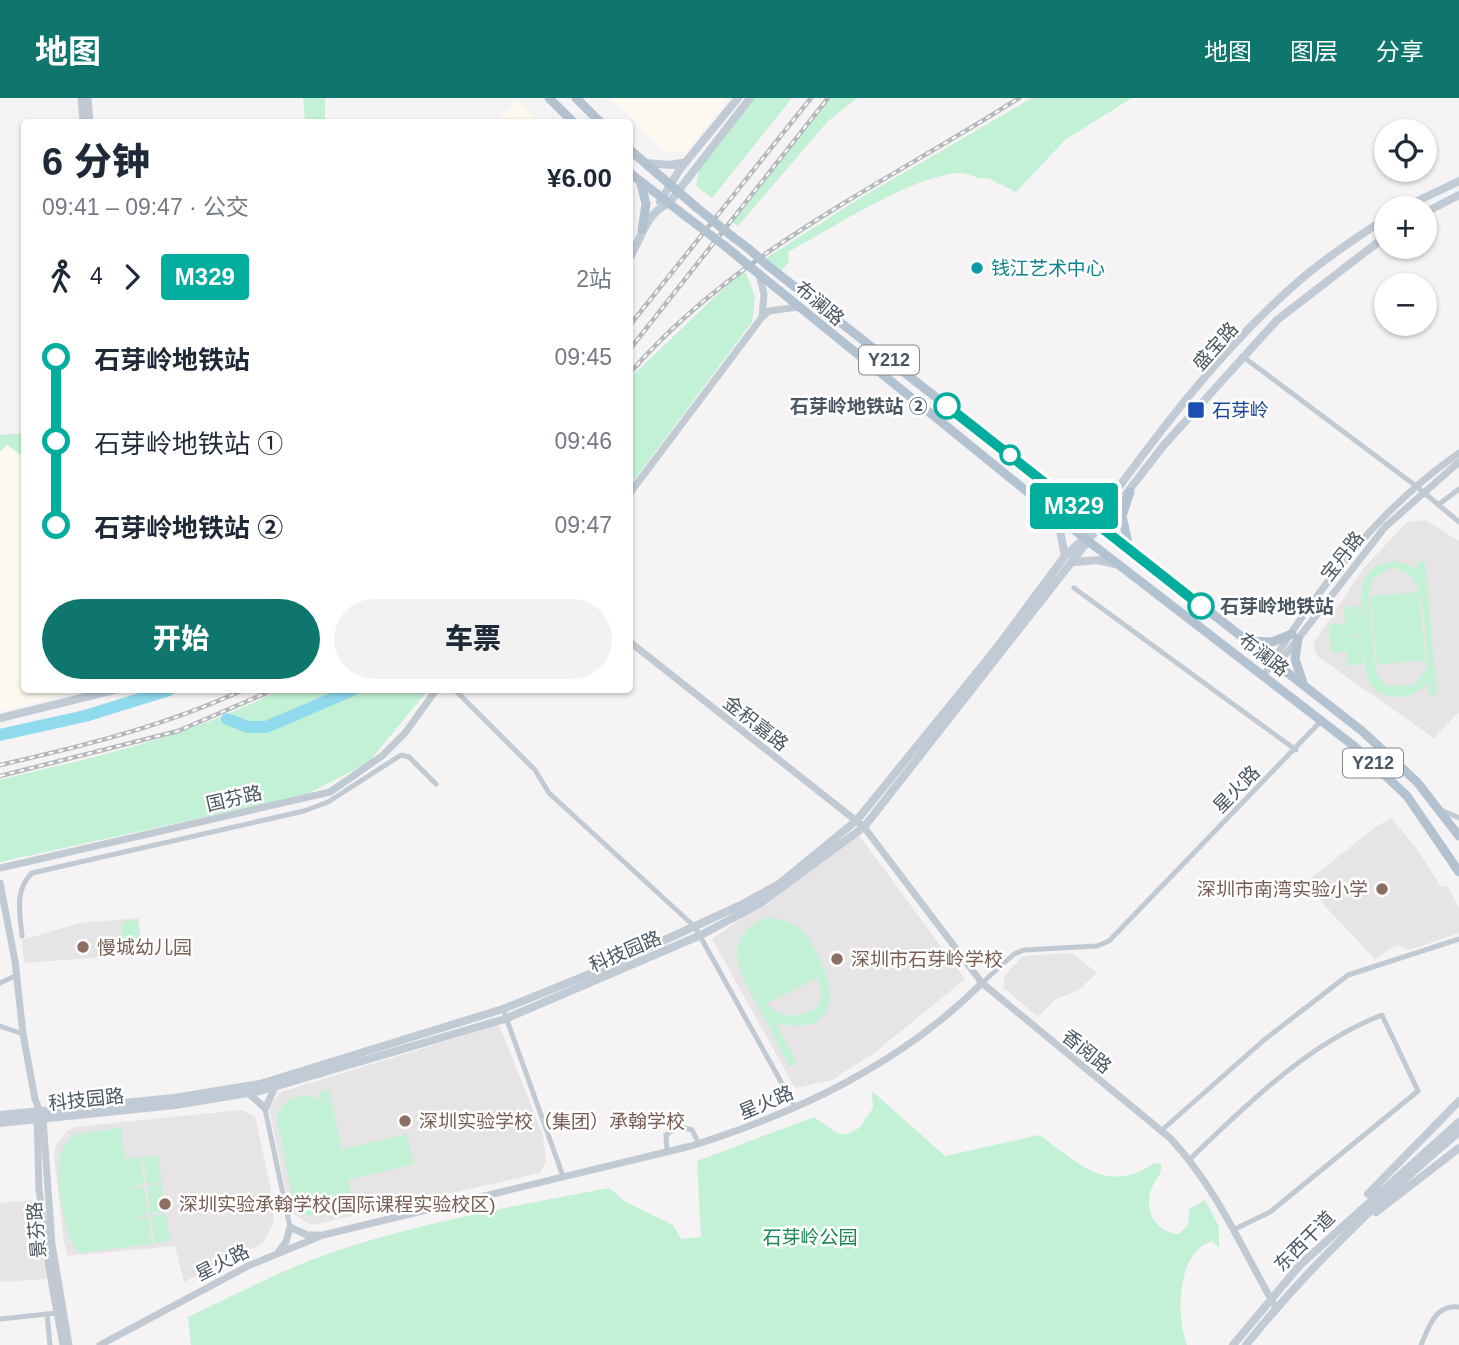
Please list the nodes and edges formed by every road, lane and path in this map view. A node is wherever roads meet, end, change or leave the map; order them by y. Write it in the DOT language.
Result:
graph roads {
  1 [pos="81,98"];
  2 [pos="88,98"];
  3 [pos="549,98"];
  4 [pos="576,98"];
  5 [pos="738,98"];
  6 [pos="750,98"];
  7 [pos="83,119"];
  8 [pos="90,119"];
  9 [pos="570,119"];
  10 [pos="597,119"];
  11 [pos="633,153"];
  12 [pos="686,162"];
  13 [pos="645,163"];
  14 [pos="633,175"];
  15 [pos="639,180"];
  16 [pos="1459,181"];
  17 [pos="674,188"];
  18 [pos="1459,195"];
  19 [pos="1428,196"];
  20 [pos="665,200"];
  21 [pos="1437,206"];
  22 [pos="1374,226"];
  23 [pos="642,230"];
  24 [pos="1374,245"];
  25 [pos="633,250"];
  26 [pos="759,274"];
  27 [pos="798,307"];
  28 [pos="762,317"];
  29 [pos="1242,356"];
  30 [pos="1459,453"];
  31 [pos="1459,463"];
  32 [pos="1046,485"];
  33 [pos="1119,486"];
  34 [pos="633,489"];
  35 [pos="1420,489"];
  36 [pos="1459,489"];
  37 [pos="1130,492"];
  38 [pos="1065,499"];
  39 [pos="1438,505"];
  40 [pos="1050,509"];
  41 [pos="1459,523"];
  42 [pos="1097,524"];
  43 [pos="1086,539"];
  44 [pos="1130,549"];
  45 [pos="1065,556"];
  46 [pos="1074,562"];
  47 [pos="1124,566"];
  48 [pos="1074,588"];
  49 [pos="1295,637"];
  50 [pos="1244,639"];
  51 [pos="633,644"];
  52 [pos="1276,663"];
  53 [pos="1264,675"];
  54 [pos="1306,687"];
  55 [pos="102,693"];
  56 [pos="434,693"];
  57 [pos="458,693"];
  58 [pos="1332,708"];
  59 [pos="0,718"];
  60 [pos="1321,722"];
  61 [pos="1296,750"];
  62 [pos="436,784"];
  63 [pos="1441,810"];
  64 [pos="1459,818"];
  65 [pos="861,823"];
  66 [pos="1459,836"];
  67 [pos="0,868"];
  68 [pos="1459,872"];
  69 [pos="0,883"];
  70 [pos="695,927"];
  71 [pos="701,935"];
  72 [pos="22,936"];
  73 [pos="1459,939"];
  74 [pos="16,975"];
  75 [pos="0,983"];
  76 [pos="982,983"];
  77 [pos="503,1009"];
  78 [pos="506,1019"];
  79 [pos="0,1026"];
  80 [pos="23,1034"];
  81 [pos="275,1087"];
  82 [pos="249,1094"];
  83 [pos="1459,1101"];
  84 [pos="795,1108"];
  85 [pos="265,1109"];
  86 [pos="0,1115"];
  87 [pos="39,1117"];
  88 [pos="1459,1122"];
  89 [pos="0,1123"];
  90 [pos="1162,1130"];
  91 [pos="1459,1132"];
  92 [pos="699,1144"];
  93 [pos="1459,1148"];
  94 [pos="667,1152"];
  95 [pos="1190,1159"];
  96 [pos="1408,1170"];
  97 [pos="563,1176"];
  98 [pos="290,1227"];
  99 [pos="1235,1229"];
  100 [pos="323,1235"];
  101 [pos="1325,1241"];
  102 [pos="1331,1249"];
  103 [pos="277,1252"];
  104 [pos="1271,1298"];
  105 [pos="1459,1307"];
  106 [pos="1276,1308"];
  107 [pos="57,1313"];
  108 [pos="47,1314"];
  109 [pos="0,1319"];
  110 [pos="50,1345"];
  111 [pos="63,1345"];
  112 [pos="69,1345"];
  113 [pos="100,1345"];
  114 [pos="1233,1345"];
  115 [pos="1246,1345"];
  116 [pos="1421,1345"];
  1 -- 7 [label="street"];
  2 -- 8 [label="street"];
  3 -- 9 [label="main road"];
  4 -- 10 [label="main road"];
  5 -- 12 [label="main road"];
  6 -- 17 [label="main road"];
  11 -- 13 [label="main road, 布澜路 / Y212"];
  12 -- 13 [label="main road"];
  12 -- 17 [label="main road"];
  13 -- 17 [label="main road, 布澜路 / Y212"];
  14 -- 15 [label="main road, 布澜路 / Y212"];
  15 -- 20 [label="main road, 布澜路 / Y212"];
  15 -- 23 [label="main road"];
  16 -- 19 [label="main road"];
  17 -- 20 [label="main road"];
  17 -- 32 [label="main road, 布澜路 / Y212, bridge"];
  18 -- 21 [label="main road"];
  20 -- 23 [label="main road"];
  20 -- 26 [label="main road, 布澜路 / Y212, bridge"];
  22 -- 33 [label="main road, 盛宝路"];
  23 -- 25 [label="main road"];
  24 -- 29 [label="main road, 盛宝路"];
  26 -- 27 [label="main road, 布澜路 / Y212"];
  26 -- 28 [label="street"];
  27 -- 28 [label="street"];
  27 -- 40 [label="main road, 布澜路 / Y212"];
  28 -- 34 [label="street"];
  29 -- 35 [label="street"];
  29 -- 37 [label="main road, 盛宝路"];
  30 -- 35 [label="street, 宝丹路"];
  31 -- 35 [label="street, 宝丹路"];
  32 -- 33 [label="main road"];
  32 -- 38 [label="main road, 布澜路 / Y212"];
  33 -- 42 [label="main road, 盛宝路"];
  35 -- 39 [label="street"];
  35 -- 49 [label="street, 宝丹路"];
  36 -- 39 [label="street"];
  37 -- 42 [label="main road, 盛宝路"];
  37 -- 44 [label="main road"];
  38 -- 40 [label="main road"];
  38 -- 42 [label="main road, 布澜路 / Y212"];
  39 -- 41 [label="street"];
  40 -- 43 [label="main road, 布澜路 / Y212"];
  40 -- 45 [label="main road"];
  42 -- 43 [label="street, 科技园路"];
  42 -- 44 [label="main road, 布澜路 / Y212"];
  43 -- 45 [label="main road, 科技园路"];
  43 -- 46 [label="main road, 科技园路"];
  43 -- 47 [label="main road, 布澜路 / Y212"];
  44 -- 50 [label="main road, 布澜路 / Y212"];
  45 -- 65 [label="main road, 科技园路"];
  46 -- 47 [label="main road"];
  46 -- 65 [label="main road, 科技园路"];
  47 -- 53 [label="main road, 布澜路 / Y212"];
  48 -- 61 [label="street"];
  49 -- 50 [label="main road"];
  49 -- 52 [label="street, 宝丹路"];
  49 -- 54 [label="main road"];
  50 -- 52 [label="main road, 布澜路 / Y212"];
  51 -- 65 [label="street, 金积嘉路"];
  52 -- 53 [label="street, 宝丹路"];
  52 -- 54 [label="main road, 布澜路 / Y212"];
  53 -- 60 [label="main road, 布澜路 / Y212"];
  54 -- 58 [label="main road, 布澜路 / Y212"];
  55 -- 59 [label="main road"];
  56 -- 67 [label="street, 国芬路"];
  57 -- 70 [label="street"];
  58 -- 60 [label="street, 星火路"];
  58 -- 63 [label="main road, 布澜路 / Y212"];
  60 -- 61 [label="street, 星火路"];
  60 -- 68 [label="main road, 布澜路 / Y212"];
  61 -- 76 [label="street, 星火路"];
  62 -- 72 [label="street"];
  63 -- 64 [label="street"];
  63 -- 66 [label="main road, 布澜路 / Y212"];
  65 -- 70 [label="main road, 科技园路"];
  65 -- 71 [label="main road, 科技园路"];
  65 -- 76 [label="street, 香阅路"];
  69 -- 74 [label="street, 景芬路"];
  70 -- 71 [label="street"];
  70 -- 77 [label="main road, 科技园路"];
  71 -- 78 [label="main road, 科技园路"];
  71 -- 84 [label="street"];
  73 -- 90 [label="street"];
  74 -- 75 [label="street"];
  74 -- 80 [label="street, 景芬路"];
  76 -- 84 [label="street, 星火路"];
  76 -- 90 [label="street, 香阅路"];
  77 -- 78 [label="street"];
  77 -- 87 [label="main road, 科技园路"];
  78 -- 81 [label="main road, 科技园路"];
  78 -- 97 [label="street"];
  79 -- 80 [label="street"];
  80 -- 87 [label="street, 景芬路"];
  81 -- 82 [label="main road, 科技园路"];
  81 -- 85 [label="street"];
  82 -- 85 [label="street"];
  82 -- 87 [label="main road, 科技园路"];
  83 -- 101 [label="main road"];
  84 -- 92 [label="street, 星火路"];
  85 -- 98 [label="street"];
  86 -- 87 [label="main road, 科技园路"];
  87 -- 89 [label="main road, 科技园路"];
  87 -- 107 [label="street, 景芬路"];
  87 -- 112 [label="street, 景芬路"];
  88 -- 96 [label="main road"];
  90 -- 95 [label="street, 香阅路"];
  91 -- 96 [label="main road"];
  92 -- 94 [label="street, 星火路"];
  92 -- 94 [label="street"];
  93 -- 102 [label="main road"];
  94 -- 97 [label="street, 星火路"];
  95 -- 99 [label="street, 香阅路"];
  95 -- 99 [label="street"];
  96 -- 101 [label="main road, 东西干道"];
  96 -- 102 [label="main road, 东西干道"];
  97 -- 100 [label="street, 星火路"];
  98 -- 100 [label="street"];
  98 -- 103 [label="street"];
  99 -- 104 [label="street, 香阅路"];
  100 -- 103 [label="street, 星火路"];
  101 -- 104 [label="main road, 东西干道"];
  102 -- 106 [label="main road, 东西干道"];
  103 -- 113 [label="street, 星火路"];
  104 -- 106 [label="street, 香阅路"];
  104 -- 114 [label="main road, 东西干道"];
  105 -- 116 [label="street"];
  106 -- 115 [label="main road, 东西干道"];
  107 -- 108 [label="street"];
  107 -- 111 [label="street, 景芬路"];
  108 -- 109 [label="street"];
  108 -- 110 [label="street"];
}
